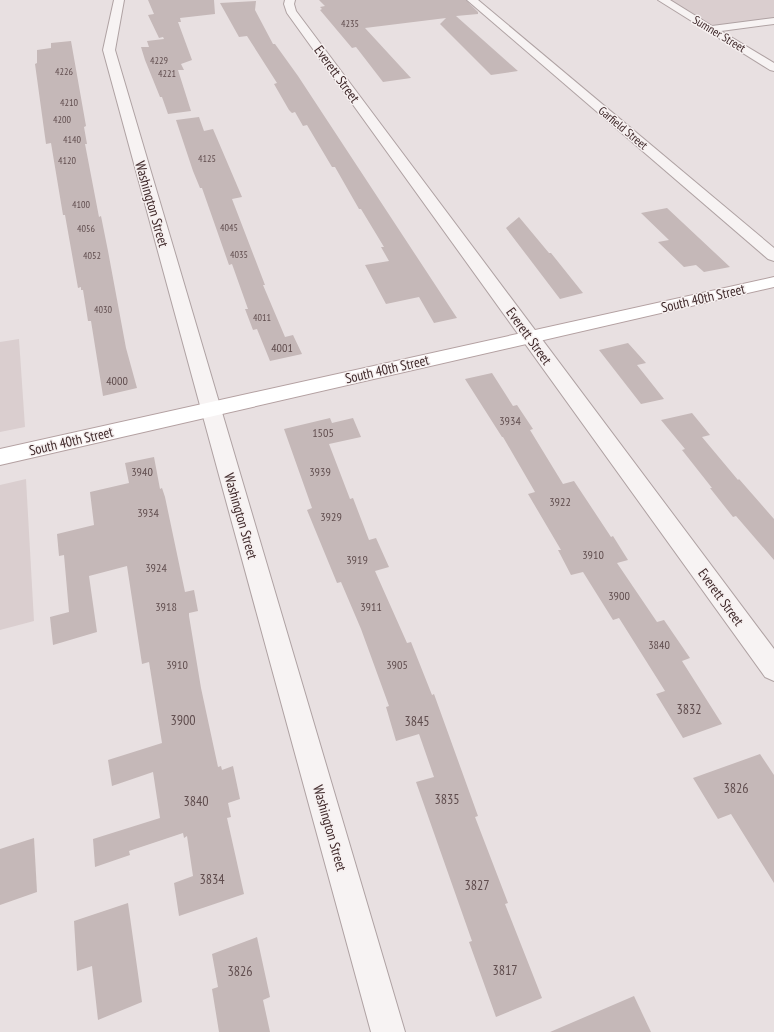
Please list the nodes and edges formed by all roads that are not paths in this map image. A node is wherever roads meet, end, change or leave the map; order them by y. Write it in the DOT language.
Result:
graph roads {
  1 [pos="119,0"];
  2 [pos="290,0"];
  3 [pos="472,0"];
  4 [pos="663,0"];
  5 [pos="774,21"];
  6 [pos="711,29"];
  7 [pos="774,68"];
  8 [pos="774,256"];
  9 [pos="774,282"];
  10 [pos="530,337"];
  11 [pos="211,410"];
  12 [pos="0,457"];
  13 [pos="774,670"];
  14 [pos="388,1032"];
  1 -- 11 [label="street, Washington Street"];
  2 -- 10 [label="street, Everett Street"];
  3 -- 8 [label="street, Garfield Street"];
  4 -- 6 [label="street, Sumner Street"];
  5 -- 6 [label="street"];
  6 -- 7 [label="street, Sumner Street"];
  9 -- 10 [label="main road, South 40th Street"];
  10 -- 11 [label="main road, South 40th Street"];
  10 -- 13 [label="street, Everett Street"];
  11 -- 12 [label="main road, South 40th Street"];
  11 -- 14 [label="street, Washington Street"];
}
